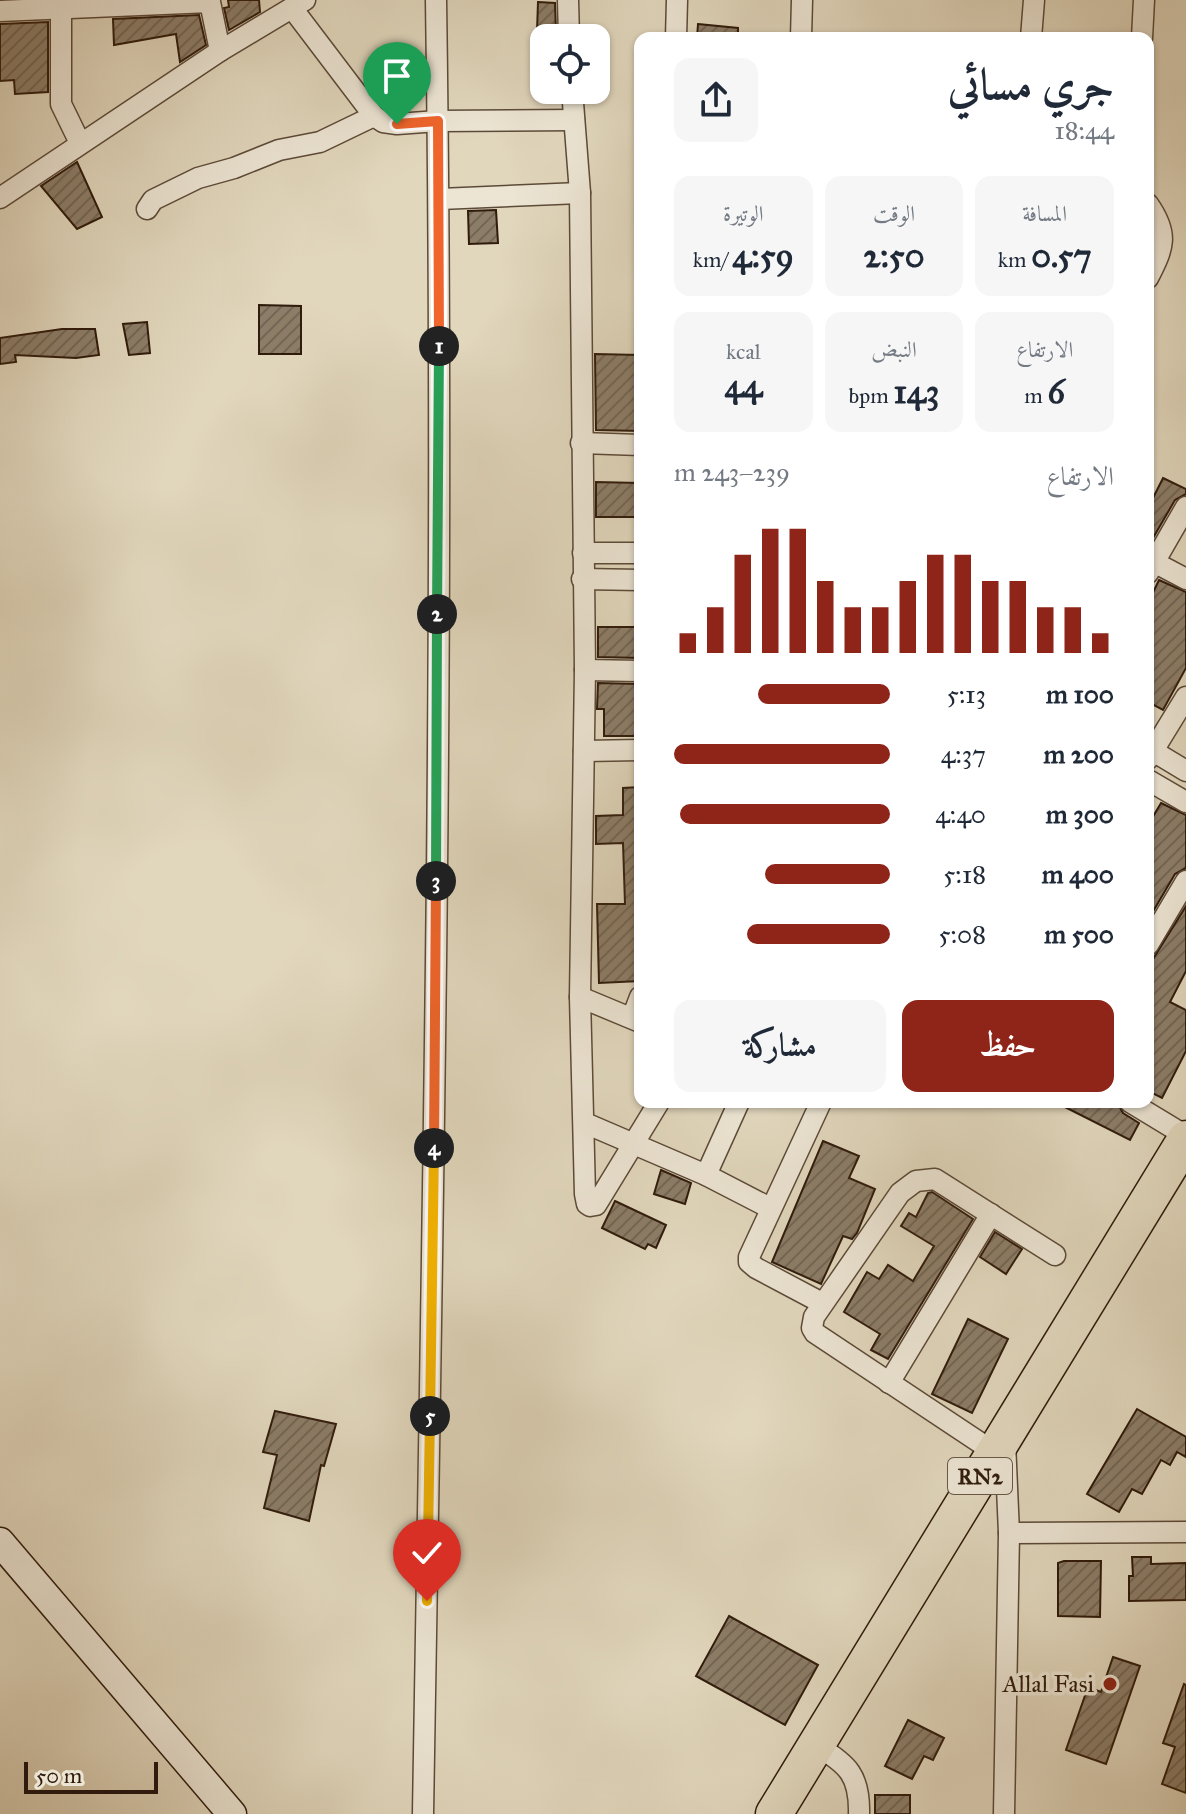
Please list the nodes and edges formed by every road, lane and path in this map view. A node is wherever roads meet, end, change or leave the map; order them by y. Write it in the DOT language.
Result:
graph roads {
  1 [pos="436,0"];
  2 [pos="568,0"];
  3 [pos="677,0"];
  4 [pos="802,0"];
  5 [pos="1034,0"];
  6 [pos="1144,0"];
  7 [pos="210,1"];
  8 [pos="61,4"];
  9 [pos="298,4"];
  10 [pos="0,11"];
  11 [pos="569,24"];
  12 [pos="676,32"];
  13 [pos="801,32"];
  14 [pos="1031,32"];
  15 [pos="1142,32"];
  16 [pos="220,51"];
  17 [pos="573,104"];
  18 [pos="374,116"];
  19 [pos="574,120"];
  20 [pos="438,121"];
  21 [pos="80,143"];
  22 [pos="580,193"];
  23 [pos="0,198"];
  24 [pos="440,199"];
  25 [pos="147,209"];
  26 [pos="1154,214"];
  27 [pos="1154,266"];
  28 [pos="581,443"];
  29 [pos="634,445"];
  30 [pos="1186,507"];
  31 [pos="583,553"];
  32 [pos="634,553"];
  33 [pos="1154,558"];
  34 [pos="1154,567"];
  35 [pos="582,579"];
  36 [pos="1186,579"];
  37 [pos="634,580"];
  38 [pos="585,670"];
  39 [pos="634,671"];
  40 [pos="1186,697"];
  41 [pos="1154,747"];
  42 [pos="634,750"];
  43 [pos="584,751"];
  44 [pos="1154,755"];
  45 [pos="1186,771"];
  46 [pos="1154,783"];
  47 [pos="1186,802"];
  48 [pos="1186,881"];
  49 [pos="1154,935"];
  50 [pos="580,997"];
  51 [pos="634,1019"];
  52 [pos="655,1108"];
  53 [pos="736,1108"];
  54 [pos="817,1108"];
  55 [pos="1139,1108"];
  56 [pos="585,1123"];
  57 [pos="1186,1138"];
  58 [pos="632,1143"];
  59 [pos="706,1175"];
  60 [pos="770,1208"];
  61 [pos="991,1214"];
  62 [pos="1055,1255"];
  63 [pos="822,1303"];
  64 [pos="889,1383"];
  65 [pos="999,1443"];
  66 [pos="1186,1532"];
  67 [pos="1009,1533"];
  68 [pos="0,1542"];
  69 [pos="817,1746"];
  70 [pos="232,1814"];
  71 [pos="423,1814"];
  72 [pos="774,1814"];
  73 [pos="859,1814"];
  74 [pos="1004,1814"];
  1 -- 20 [label="street"];
  2 -- 11 [label="street"];
  3 -- 12 [label="street"];
  4 -- 13 [label="street"];
  5 -- 14 [label="street"];
  6 -- 15 [label="street"];
  7 -- 8 [label="street"];
  7 -- 16 [label="street"];
  8 -- 10 [label="street"];
  8 -- 21 [label="street"];
  9 -- 16 [label="street"];
  9 -- 18 [label="street"];
  16 -- 21 [label="street"];
  17 -- 19 [label="street"];
  18 -- 20 [label="street"];
  18 -- 25 [label="street"];
  19 -- 20 [label="street"];
  19 -- 22 [label="street"];
  20 -- 24 [label="street"];
  21 -- 23 [label="street"];
  22 -- 24 [label="street"];
  22 -- 28 [label="street"];
  24 -- 71 [label="street"];
  26 -- 27 [label="street"];
  28 -- 29 [label="street"];
  28 -- 31 [label="street"];
  30 -- 33 [label="street"];
  31 -- 32 [label="street"];
  31 -- 35 [label="street"];
  34 -- 36 [label="street"];
  35 -- 37 [label="street"];
  35 -- 38 [label="street"];
  38 -- 39 [label="street"];
  38 -- 43 [label="street"];
  40 -- 41 [label="street"];
  42 -- 43 [label="street"];
  43 -- 50 [label="street"];
  44 -- 45 [label="street"];
  46 -- 47 [label="street"];
  48 -- 49 [label="street"];
  50 -- 51 [label="street"];
  50 -- 56 [label="street"];
  52 -- 58 [label="street"];
  53 -- 59 [label="street"];
  54 -- 60 [label="street"];
  55 -- 57 [label="street"];
  56 -- 58 [label="street"];
  56 -- 58 [label="street"];
  57 -- 65 [label="highway, RN2"];
  58 -- 59 [label="street"];
  59 -- 60 [label="street"];
  60 -- 63 [label="street"];
  61 -- 62 [label="street"];
  61 -- 63 [label="street"];
  61 -- 64 [label="street"];
  63 -- 64 [label="street"];
  64 -- 65 [label="street"];
  65 -- 67 [label="street"];
  65 -- 69 [label="highway, RN2"];
  66 -- 67 [label="street"];
  67 -- 74 [label="street"];
  68 -- 70 [label="street"];
  69 -- 72 [label="highway, RN2"];
  69 -- 73 [label="street"];
}
